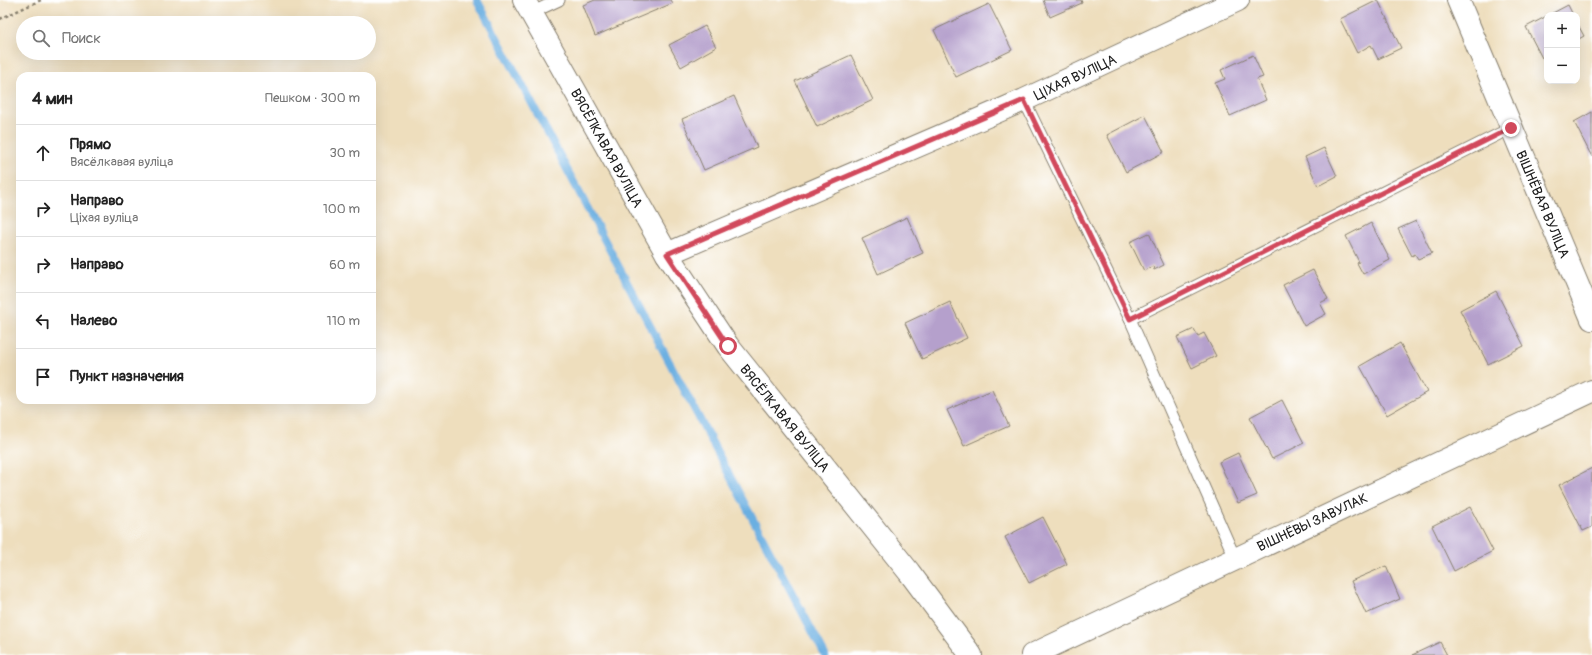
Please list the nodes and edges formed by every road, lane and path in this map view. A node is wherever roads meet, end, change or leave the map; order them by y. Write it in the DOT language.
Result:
graph roads {
  1 [pos="41,0"];
  2 [pos="559,0"];
  3 [pos="1238,0"];
  4 [pos="1458,0"];
  5 [pos="528,6"];
  6 [pos="0,19"];
  7 [pos="1024,100"];
  8 [pos="1511,128"];
  9 [pos="667,254"];
  10 [pos="1130,319"];
  11 [pos="1592,320"];
  12 [pos="1592,391"];
  13 [pos="1235,558"];
  14 [pos="971,655"];
  15 [pos="1032,655"];
  1 -- 6 [label="path"];
  2 -- 5 [label="lane"];
  3 -- 7 [label="street, ЦІХАЯ ВУЛІЦА"];
  4 -- 8 [label="street, ВІШНЁВАЯ ВУЛІЦА"];
  5 -- 9 [label="street, ВЯСЁЛКАВАЯ ВУЛІЦА"];
  7 -- 9 [label="street, ЦІХАЯ ВУЛІЦА"];
  7 -- 10 [label="lane"];
  8 -- 10 [label="lane"];
  8 -- 11 [label="street, ВІШНЁВАЯ ВУЛІЦА"];
  9 -- 14 [label="street, ВЯСЁЛКАВАЯ ВУЛІЦА"];
  10 -- 13 [label="lane"];
  12 -- 13 [label="street, ВІШНЁВЫ ЗАВУЛАК"];
  13 -- 15 [label="street, ВІШНЁВЫ ЗАВУЛАК"];
}
